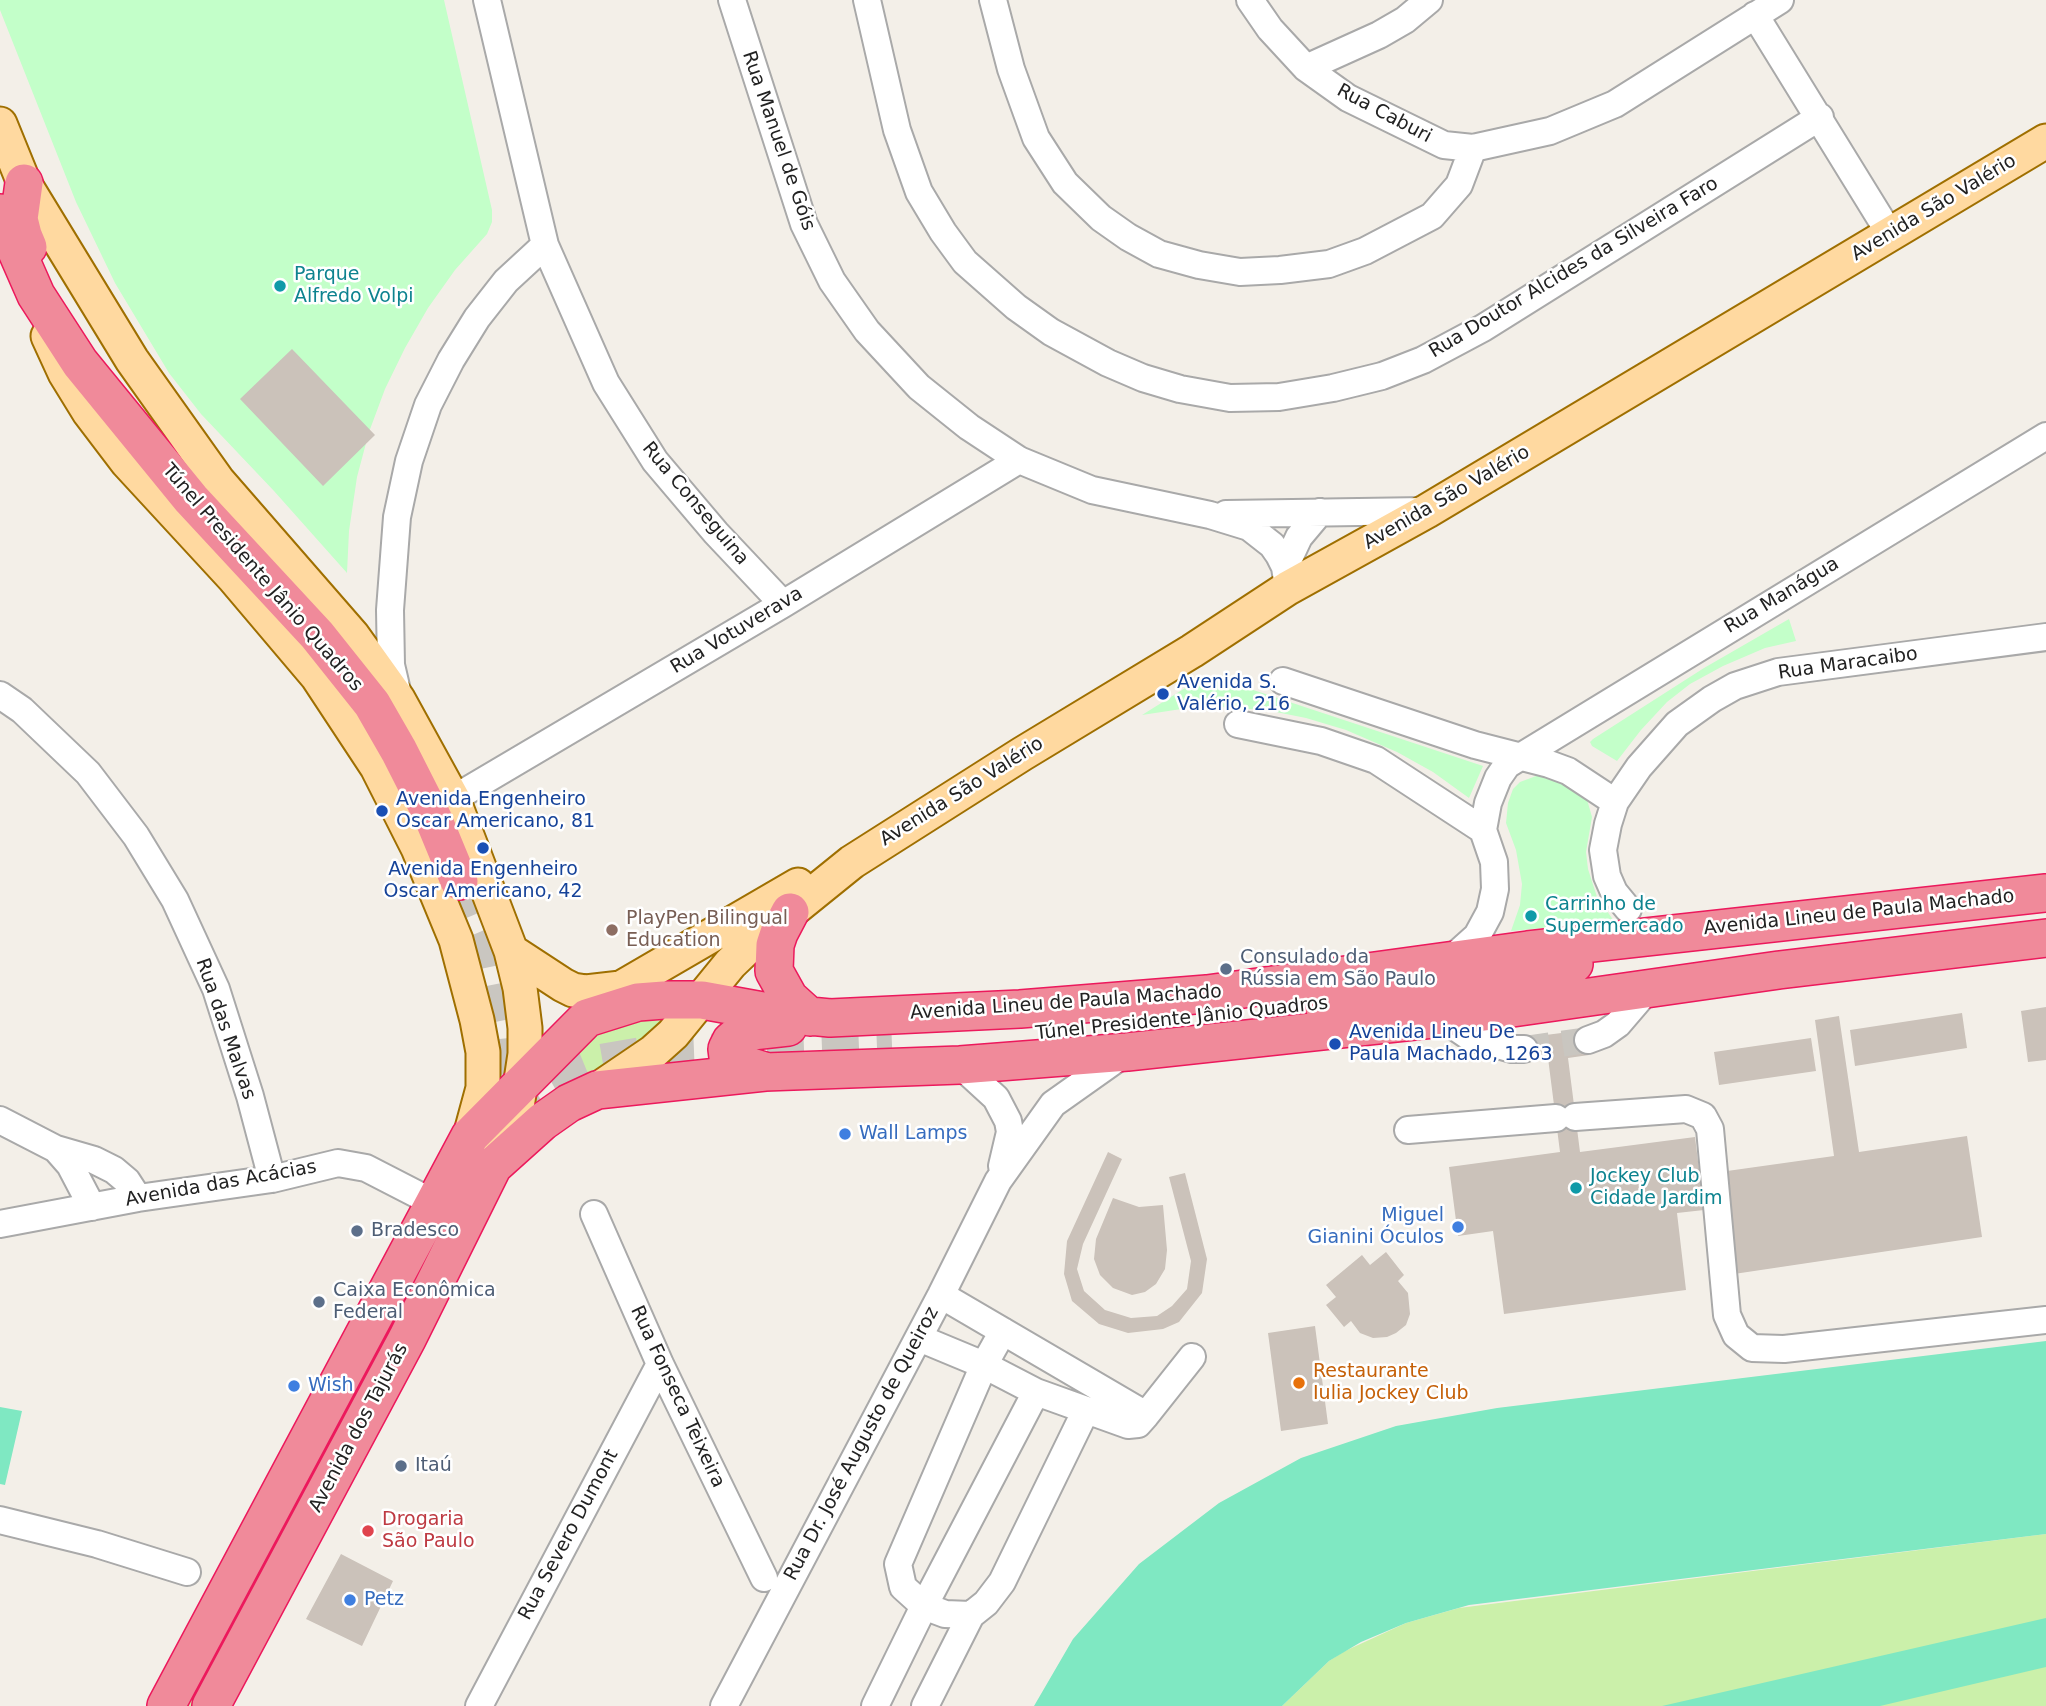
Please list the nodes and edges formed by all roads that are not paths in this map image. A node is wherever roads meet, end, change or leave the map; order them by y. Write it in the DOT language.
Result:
graph roads {
  1 [pos="487,0"];
  2 [pos="732,0"];
  3 [pos="867,0"];
  4 [pos="993,0"];
  5 [pos="1250,0"];
  6 [pos="1429,0"];
  7 [pos="1780,0"];
  8 [pos="1755,15"];
  9 [pos="1306,68"];
  10 [pos="1820,117"];
  11 [pos="0,124"];
  12 [pos="2046,141"];
  13 [pos="1473,148"];
  14 [pos="2046,162"];
  15 [pos="2006,164"];
  16 [pos="24,183"];
  17 [pos="0,213"];
  18 [pos="1891,234"];
  19 [pos="545,245"];
  20 [pos="80,363"];
  21 [pos="2046,436"];
  22 [pos="1019,460"];
  23 [pos="1427,511"];
  24 [pos="1320,512"];
  25 [pos="1210,515"];
  26 [pos="1286,578"];
  27 [pos="783,604"];
  28 [pos="390,610"];
  29 [pos="353,636"];
  30 [pos="2046,637"];
  31 [pos="1283,681"];
  32 [pos="0,695"];
  33 [pos="398,699"];
  34 [pos="1238,724"];
  35 [pos="1518,757"];
  36 [pos="453,799"];
  37 [pos="1615,802"];
  38 [pos="1483,830"];
  39 [pos="852,862"];
  40 [pos="459,881"];
  41 [pos="2046,893"];
  42 [pos="1628,909"];
  43 [pos="790,912"];
  44 [pos="1710,929"];
  45 [pos="2046,938"];
  46 [pos="511,951"];
  47 [pos="1448,962"];
  48 [pos="1513,980"];
  49 [pos="621,988"];
  50 [pos="1643,990"];
  51 [pos="702,1000"];
  52 [pos="523,1010"];
  53 [pos="820,1017"];
  54 [pos="587,1018"];
  55 [pos="1442,1018"];
  56 [pos="477,1020"];
  57 [pos="1588,1041"];
  58 [pos="892,1045"];
  59 [pos="1524,1049"];
  60 [pos="1127,1052"];
  61 [pos="960,1065"];
  62 [pos="765,1072"];
  63 [pos="597,1090"];
  64 [pos="519,1095"];
  65 [pos="0,1120"];
  66 [pos="1408,1130"];
  67 [pos="470,1136"];
  68 [pos="56,1149"];
  69 [pos="493,1166"];
  70 [pos="272,1180"];
  71 [pos="998,1181"];
  72 [pos="138,1198"];
  73 [pos="434,1203"];
  74 [pos="92,1207"];
  75 [pos="594,1214"];
  76 [pos="0,1224"];
  77 [pos="942,1295"];
  78 [pos="2046,1320"];
  79 [pos="1003,1331"];
  80 [pos="919,1338"];
  81 [pos="1192,1357"];
  82 [pos="660,1364"];
  83 [pos="984,1365"];
  84 [pos="1036,1392"];
  85 [pos="1086,1410"];
  86 [pos="1146,1415"];
  87 [pos="0,1520"];
  88 [pos="187,1572"];
  89 [pos="764,1578"];
  90 [pos="924,1606"];
  91 [pos="971,1615"];
  92 [pos="166,1706"];
  93 [pos="211,1706"];
  94 [pos="479,1706"];
  95 [pos="724,1706"];
  96 [pos="875,1706"];
  97 [pos="925,1706"];
  1 -- 19 [label="street, Rua Conseguina"];
  2 -- 22 [label="street, Rua Manuel de Góis"];
  3 -- 10 [label="street, Rua Doutor Alcides da Silveira Faro"];
  4 -- 13 [label="street"];
  5 -- 9 [label="street, Rua Caburi"];
  6 -- 9 [label="street"];
  7 -- 8 [label="street"];
  8 -- 10 [label="street"];
  8 -- 13 [label="street"];
  9 -- 13 [label="street, Rua Caburi"];
  10 -- 18 [label="street"];
  11 -- 16 [label="main road, Avenida dos Tajurás"];
  12 -- 15 [label="main road, Avenida São Valério"];
  14 -- 15 [label="street"];
  15 -- 18 [label="main road, Avenida São Valério"];
  16 -- 20 [label="highway, Túnel Presidente Jânio Quadros"];
  16 -- 29 [label="main road, Avenida dos Tajurás"];
  17 -- 20 [label="highway, Túnel Presidente Jânio Quadros"];
  17 -- 56 [label="main road"];
  18 -- 23 [label="main road, Avenida São Valério"];
  19 -- 27 [label="street, Rua Conseguina"];
  19 -- 28 [label="street"];
  20 -- 40 [label="highway, Túnel Presidente Jânio Quadros"];
  21 -- 35 [label="street, Rua Manágua"];
  22 -- 25 [label="street, Rua Manuel de Góis"];
  22 -- 27 [label="street, Rua Votuverava"];
  23 -- 24 [label="street, Rua Manuel de Góis"];
  23 -- 26 [label="main road, Avenida São Valério"];
  24 -- 25 [label="street, Rua Manuel de Góis"];
  24 -- 26 [label="street"];
  25 -- 26 [label="street, Rua Manuel de Góis"];
  26 -- 39 [label="main road, Avenida São Valério"];
  27 -- 36 [label="street, Rua Votuverava"];
  28 -- 29 [label="street"];
  28 -- 33 [label="street"];
  29 -- 33 [label="main road, Avenida dos Tajurás"];
  30 -- 37 [label="street, Rua Maracaibo"];
  31 -- 35 [label="street"];
  32 -- 70 [label="street, Rua das Malvas"];
  33 -- 36 [label="main road, Avenida dos Tajurás"];
  34 -- 38 [label="street"];
  35 -- 37 [label="street"];
  35 -- 38 [label="street, Rua Manágua"];
  36 -- 46 [label="main road, Avenida dos Tajurás"];
  37 -- 42 [label="street, Rua Maracaibo"];
  38 -- 47 [label="street"];
  39 -- 43 [label="main road, Avenida São Valério"];
  39 -- 49 [label="main road, Avenida São Valério"];
  41 -- 44 [label="highway, Avenida Lineu de Paula Machado"];
  43 -- 51 [label="main road, Avenida São Valério"];
  43 -- 53 [label="highway"];
  44 -- 47 [label="highway, Avenida Lineu de Paula Machado"];
  44 -- 48 [label="highway, Túnel Presidente Jânio Quadros"];
  45 -- 50 [label="highway"];
  46 -- 49 [label="main road"];
  46 -- 52 [label="main road, Avenida dos Tajurás"];
  47 -- 53 [label="highway, Avenida Lineu de Paula Machado"];
  48 -- 50 [label="highway, Túnel Presidente Jânio Quadros"];
  48 -- 58 [label="highway, Túnel Presidente Jânio Quadros"];
  49 -- 54 [label="main road, Avenida São Valério"];
  50 -- 55 [label="highway"];
  50 -- 57 [label="street"];
  51 -- 53 [label="highway, Avenida Lineu de Paula Machado"];
  51 -- 54 [label="highway, Avenida Lineu de Paula Machado"];
  51 -- 63 [label="main road, Avenida São Valério"];
  52 -- 56 [label="main road"];
  52 -- 64 [label="main road, Avenida dos Tajurás"];
  53 -- 62 [label="highway"];
  54 -- 64 [label="highway, Avenida Lineu de Paula Machado"];
  55 -- 59 [label="street"];
  55 -- 60 [label="highway"];
  56 -- 67 [label="main road"];
  60 -- 61 [label="highway"];
  60 -- 71 [label="street"];
  61 -- 62 [label="highway"];
  61 -- 71 [label="street"];
  62 -- 63 [label="highway"];
  63 -- 69 [label="highway"];
  64 -- 67 [label="highway, Avenida Lineu de Paula Machado"];
  64 -- 69 [label="main road, Avenida dos Tajurás"];
  65 -- 68 [label="street"];
  66 -- 78 [label="street"];
  67 -- 73 [label="highway, Avenida dos Tajurás"];
  68 -- 72 [label="street"];
  68 -- 74 [label="street"];
  69 -- 93 [label="highway, Avenida dos Tajurás"];
  70 -- 72 [label="street, Avenida das Acácias"];
  70 -- 73 [label="street, Avenida das Acácias"];
  71 -- 77 [label="street, Rua Dr. José Augusto de Queiroz"];
  72 -- 74 [label="street, Avenida das Acácias"];
  73 -- 92 [label="highway, Avenida dos Tajurás"];
  74 -- 76 [label="street, Avenida das Acácias"];
  75 -- 82 [label="street, Rua Fonseca Teixeira"];
  77 -- 79 [label="street"];
  77 -- 80 [label="street, Rua Dr. José Augusto de Queiroz"];
  79 -- 83 [label="street"];
  79 -- 86 [label="street"];
  80 -- 83 [label="street"];
  80 -- 95 [label="street, Rua Dr. José Augusto de Queiroz"];
  81 -- 86 [label="street"];
  82 -- 89 [label="street, Rua Fonseca Teixeira"];
  82 -- 94 [label="street, Rua Severo Dumont"];
  83 -- 84 [label="street"];
  83 -- 90 [label="street"];
  84 -- 85 [label="street"];
  84 -- 90 [label="street"];
  85 -- 86 [label="street"];
  85 -- 91 [label="street"];
  87 -- 88 [label="street"];
  90 -- 91 [label="street"];
  90 -- 96 [label="street"];
  91 -- 97 [label="street"];
}
